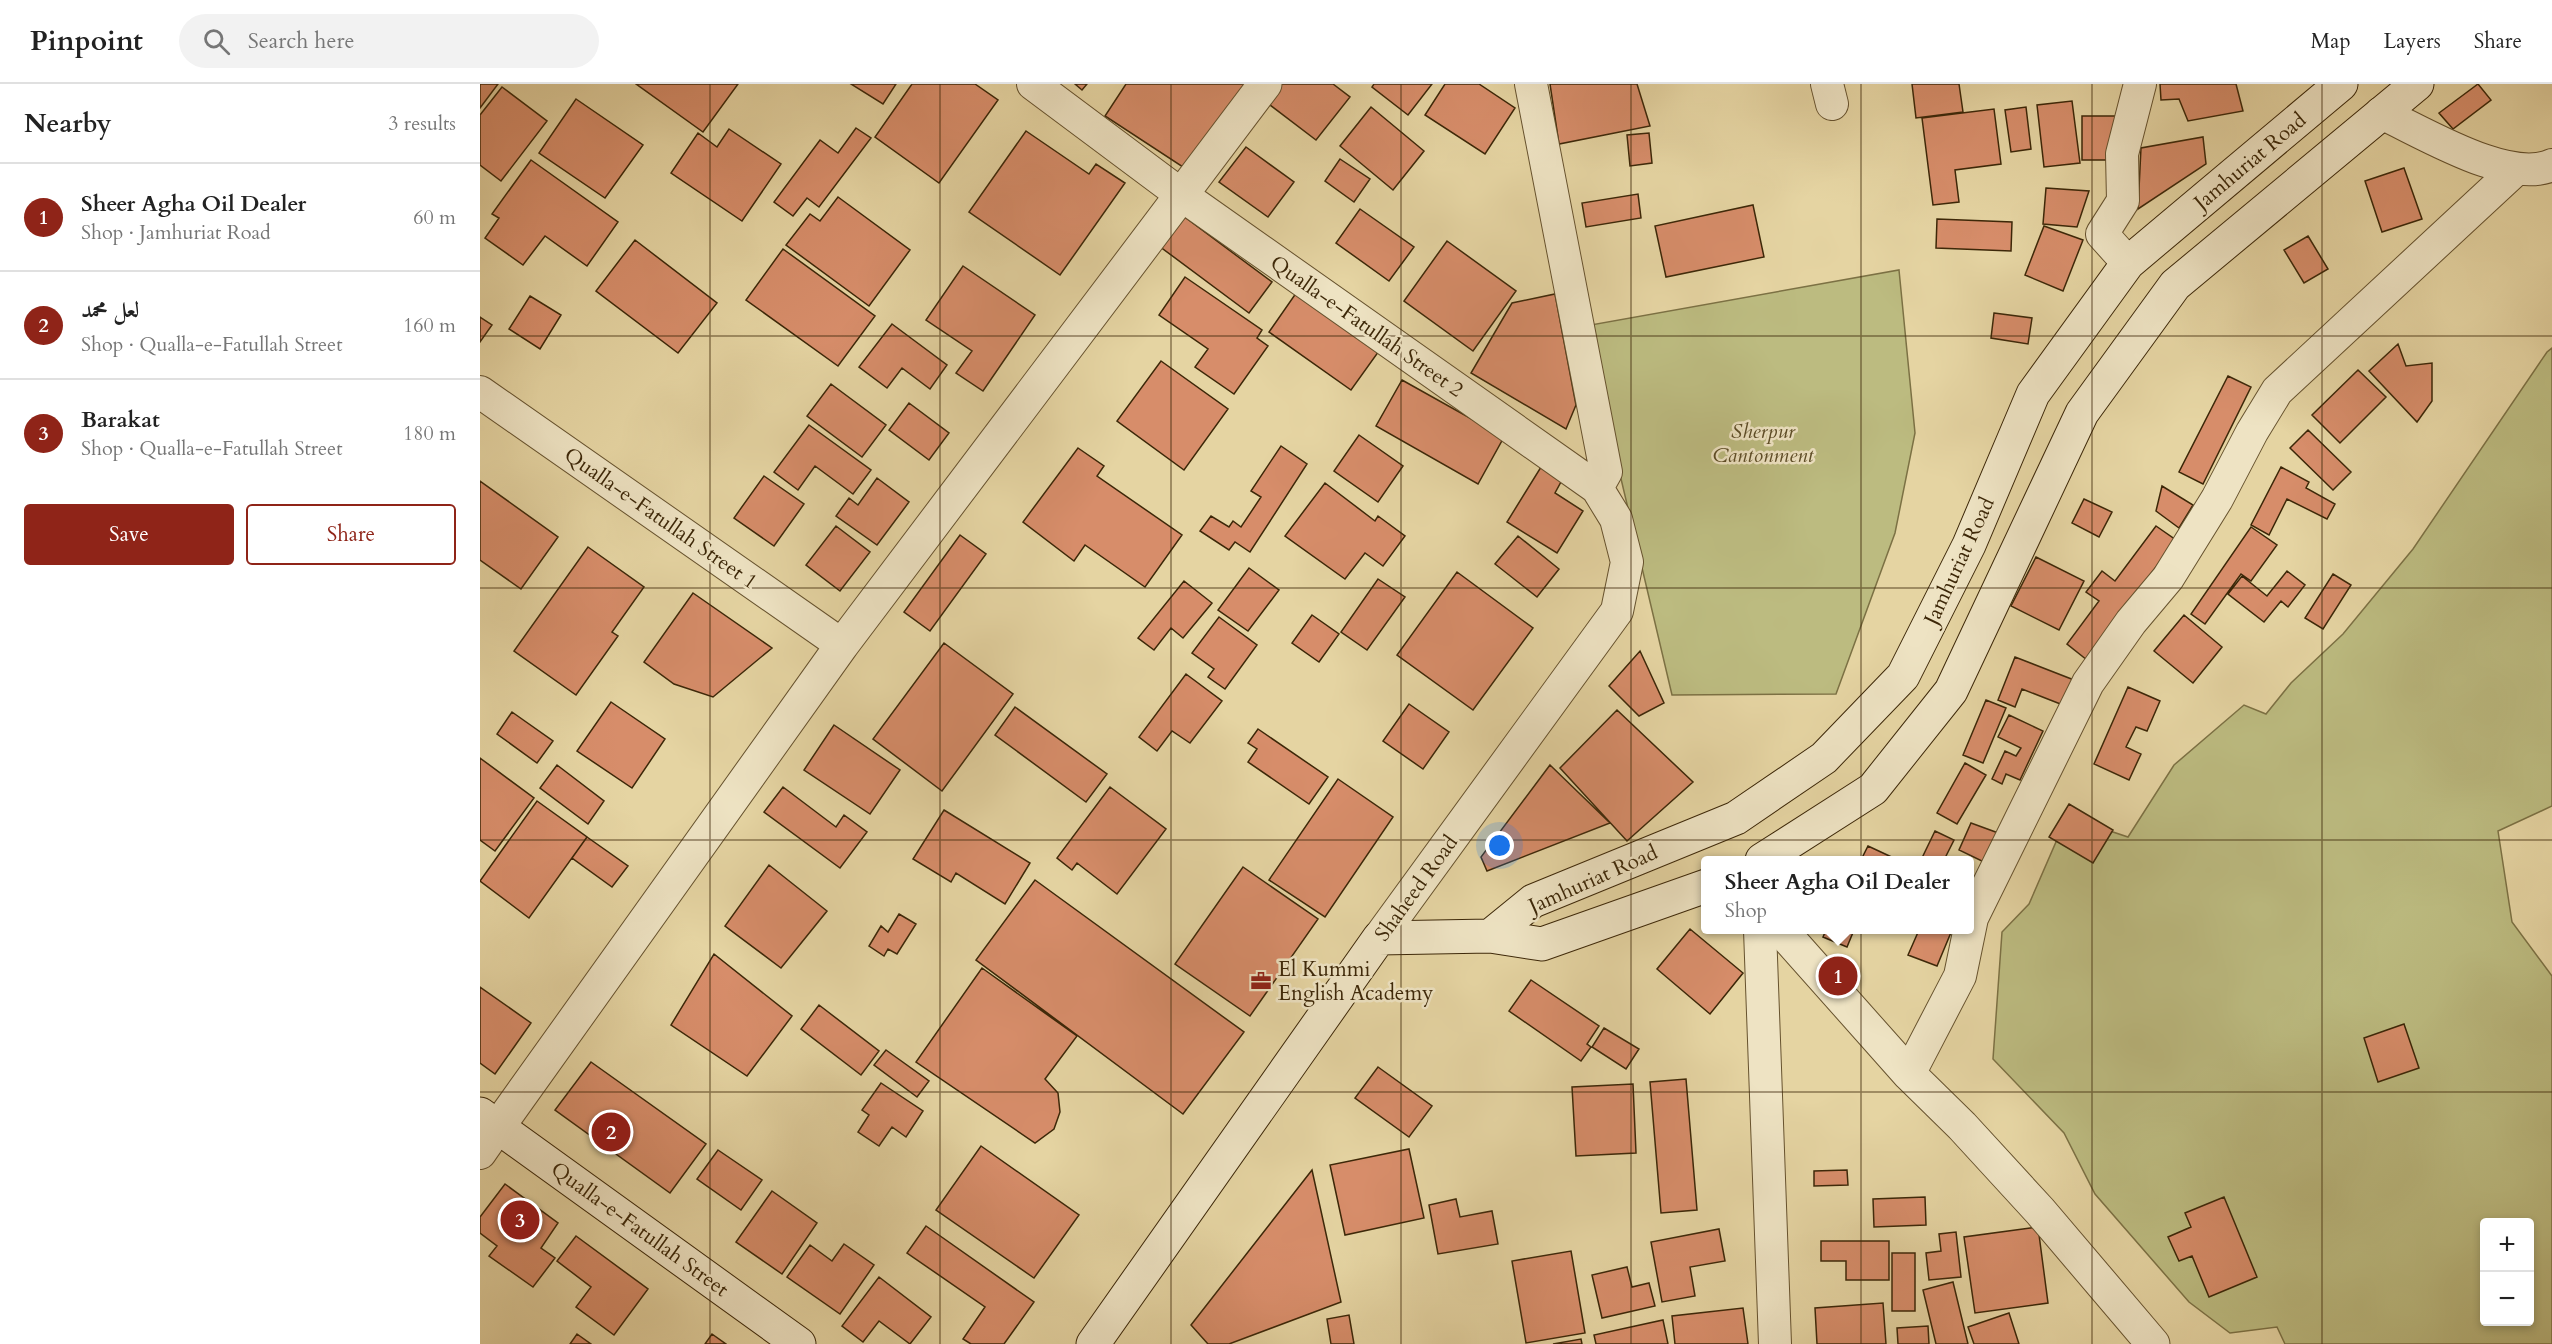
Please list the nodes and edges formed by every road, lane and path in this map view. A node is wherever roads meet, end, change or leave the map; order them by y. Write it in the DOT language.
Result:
graph roads {
  1 [pos="1033,84"];
  2 [pos="1265,84"];
  3 [pos="1531,84"];
  4 [pos="2140,84"];
  5 [pos="2341,84"];
  6 [pos="2416,84"];
  7 [pos="2381,113"];
  8 [pos="2552,165"];
  9 [pos="2514,171"];
  10 [pos="1183,196"];
  11 [pos="2128,264"];
  12 [pos="480,392"];
  13 [pos="1597,489"];
  14 [pos="1617,611"];
  15 [pos="842,645"];
  16 [pos="1770,856"];
  17 [pos="1701,888"];
  18 [pos="1974,914"];
  19 [pos="1760,934"];
  20 [pos="1785,934"];
  21 [pos="1969,934"];
  22 [pos="1490,936"];
  23 [pos="1379,938"];
  24 [pos="1909,1074"];
  25 [pos="489,1120"];
  26 [pos="480,1153"];
  27 [pos="800,1344"];
  28 [pos="1094,1344"];
  29 [pos="1775,1344"];
  30 [pos="2153,1344"];
  1 -- 10 [label="street, Qualla-e-Fatullah Street 2"];
  2 -- 10 [label="main road"];
  3 -- 13 [label="street"];
  4 -- 11 [label="street"];
  5 -- 11 [label="main road, Jamhuriat Road"];
  6 -- 7 [label="main road"];
  7 -- 9 [label="street"];
  7 -- 16 [label="main road"];
  8 -- 9 [label="street"];
  9 -- 18 [label="street"];
  10 -- 13 [label="street, Qualla-e-Fatullah Street 2"];
  10 -- 15 [label="main road"];
  11 -- 22 [label="main road, Jamhuriat Road"];
  12 -- 15 [label="street, Qualla-e-Fatullah Street 1"];
  13 -- 14 [label="street, Qualla-e-Fatullah Street 2"];
  14 -- 23 [label="street, Shaheed Road"];
  15 -- 25 [label="main road"];
  17 -- 22 [label="main road, Jamhuriat Road"];
  19 -- 29 [label="street"];
  20 -- 24 [label="main road"];
  21 -- 24 [label="street"];
  22 -- 23 [label="main road, Jamhuriat Road"];
  23 -- 28 [label="main road, Shaheed Road"];
  24 -- 30 [label="main road"];
  25 -- 26 [label="street"];
  25 -- 27 [label="main road, Qualla-e-Fatullah Street"];
}
